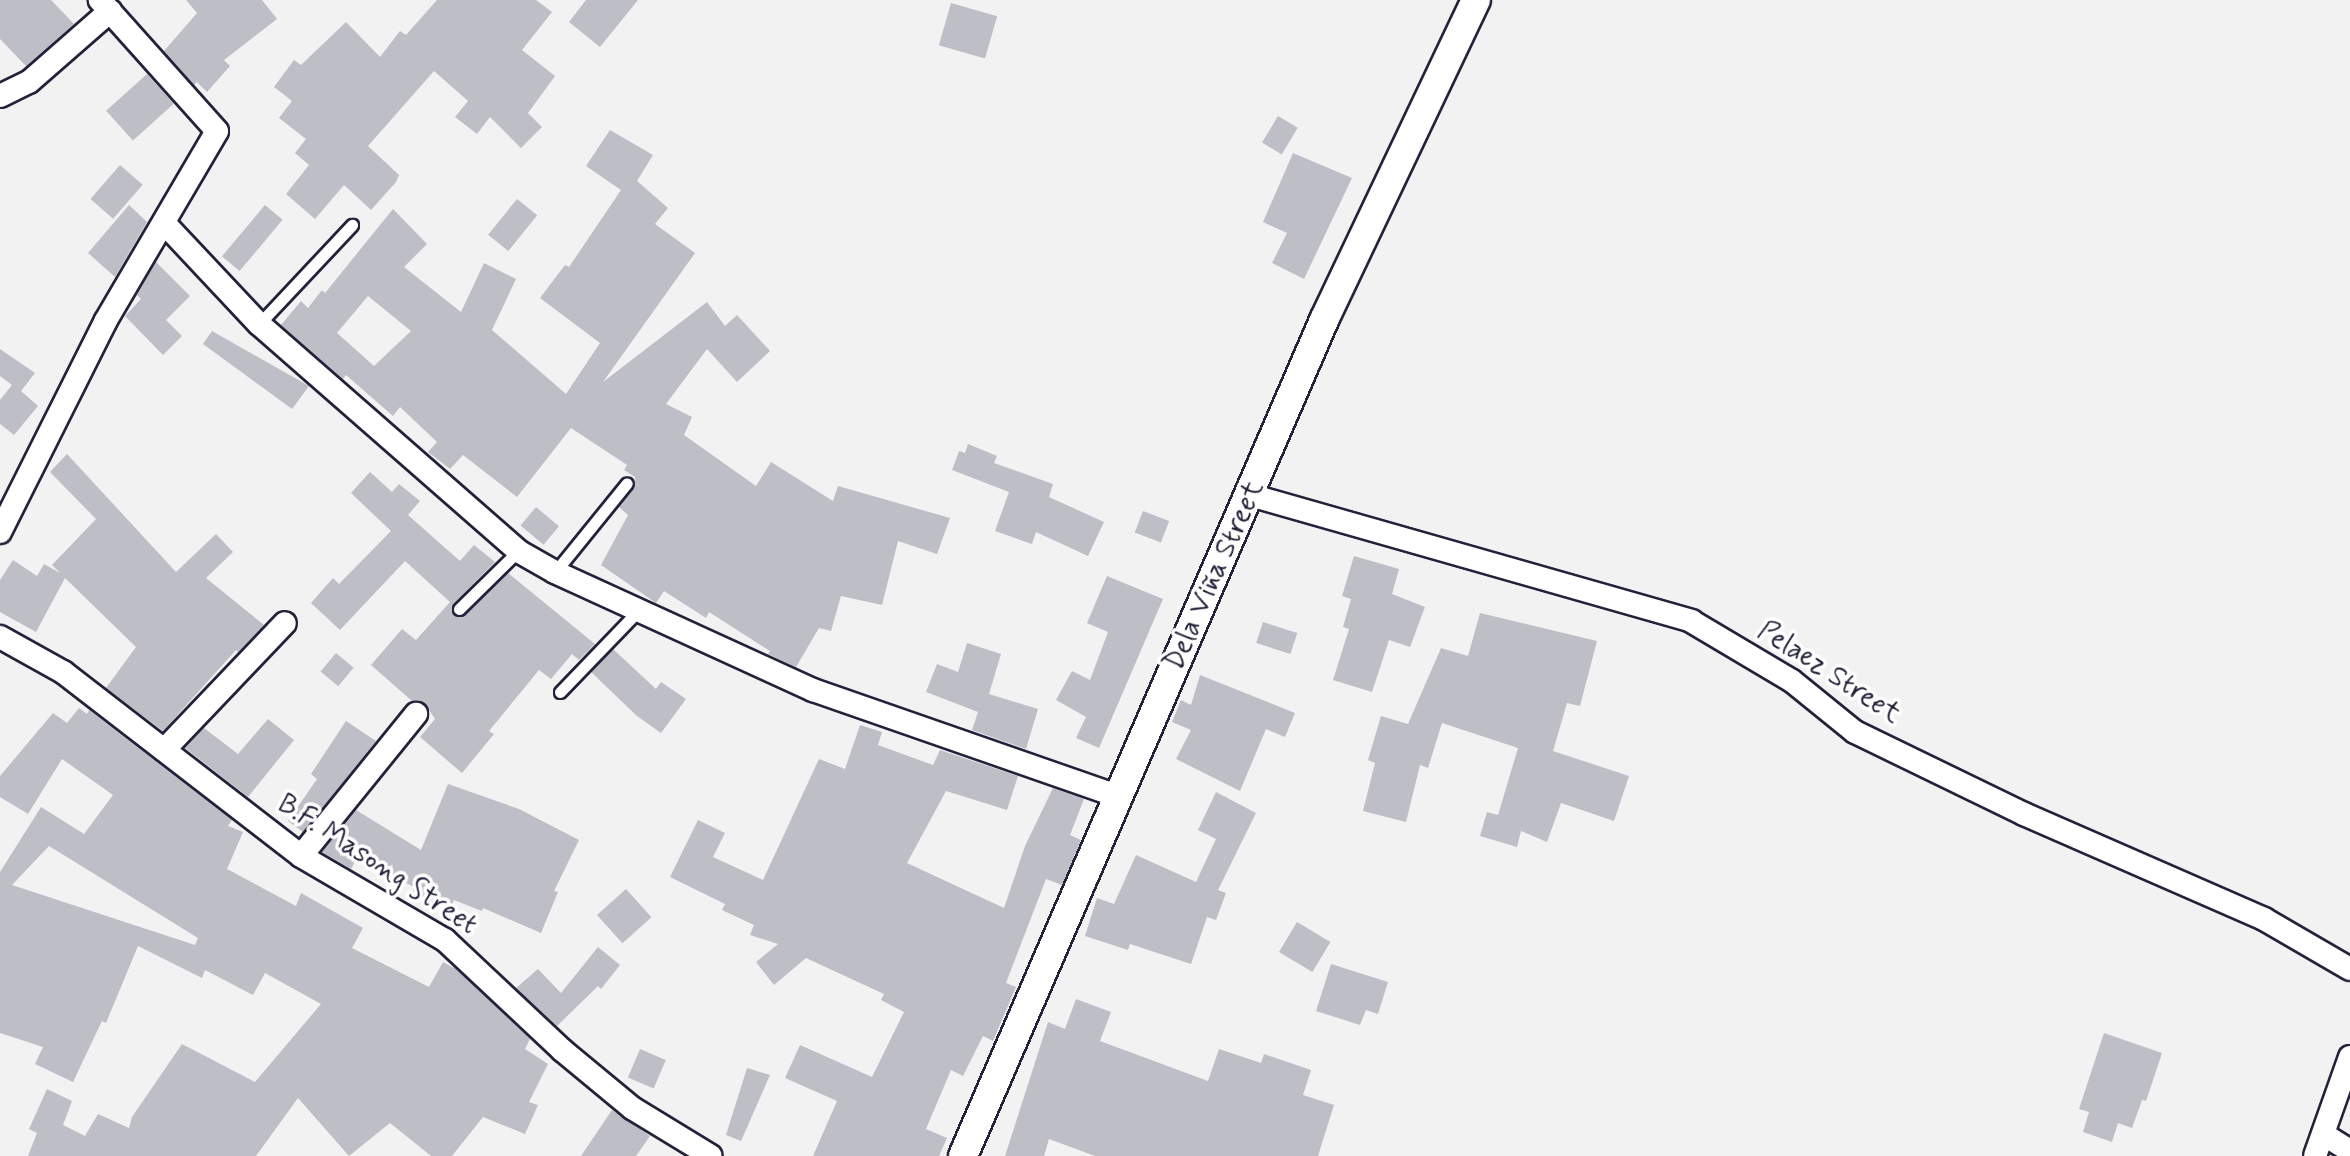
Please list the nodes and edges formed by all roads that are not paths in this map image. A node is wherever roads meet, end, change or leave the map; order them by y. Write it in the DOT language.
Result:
graph roads {
  1 [pos="1476,0"];
  2 [pos="105,6"];
  3 [pos="0,96"];
  4 [pos="165,224"];
  5 [pos="352,225"];
  6 [pos="259,324"];
  7 [pos="627,483"];
  8 [pos="1250,495"];
  9 [pos="0,532"];
  10 [pos="518,551"];
  11 [pos="555,572"];
  12 [pos="459,609"];
  13 [pos="639,610"];
  14 [pos="285,623"];
  15 [pos="0,637"];
  16 [pos="560,692"];
  17 [pos="416,714"];
  18 [pos="164,750"];
  19 [pos="1118,796"];
  20 [pos="301,856"];
  21 [pos="2350,969"];
  22 [pos="2350,1057"];
  23 [pos="2323,1134"];
  24 [pos="2350,1151"];
  25 [pos="711,1156"];
  26 [pos="963,1156"];
  27 [pos="2315,1156"];
  1 -- 8 [label="street, Dela Viña Street"];
  2 -- 3 [label="street"];
  2 -- 4 [label="street"];
  4 -- 6 [label="street"];
  4 -- 9 [label="street"];
  5 -- 6 [label="lane"];
  6 -- 10 [label="street"];
  7 -- 11 [label="lane"];
  8 -- 19 [label="street, Dela Viña Street"];
  8 -- 21 [label="street, Pelaez Street"];
  10 -- 11 [label="street"];
  10 -- 12 [label="lane"];
  11 -- 13 [label="street"];
  13 -- 16 [label="lane"];
  13 -- 19 [label="street"];
  14 -- 18 [label="street"];
  15 -- 18 [label="street, B.F. Masong Street"];
  17 -- 20 [label="street"];
  18 -- 20 [label="street, B.F. Masong Street"];
  19 -- 26 [label="street, Dela Viña Street"];
  20 -- 25 [label="street, B.F. Masong Street"];
  22 -- 23 [label="street"];
  23 -- 24 [label="street"];
  23 -- 27 [label="street"];
}
